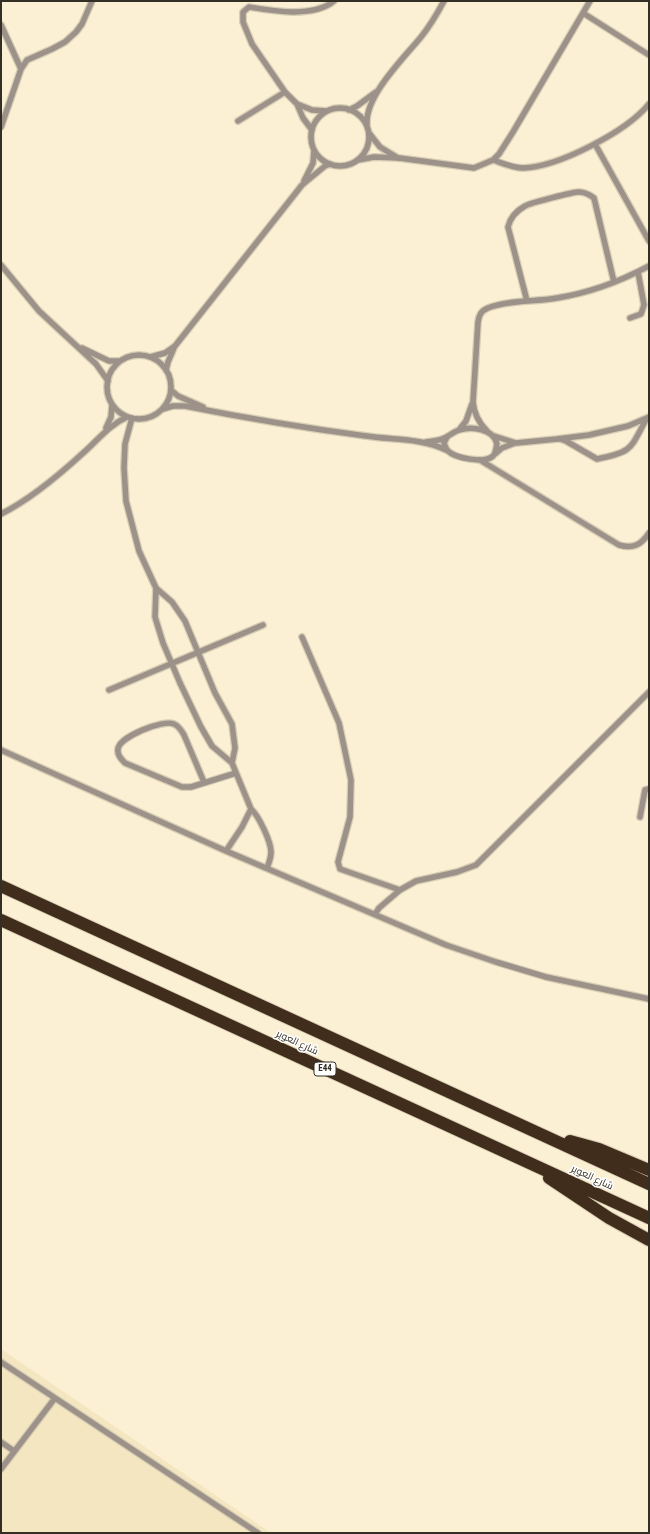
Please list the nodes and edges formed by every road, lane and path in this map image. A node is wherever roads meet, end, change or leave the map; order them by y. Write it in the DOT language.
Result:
graph roads {
  1 [pos="92,1"];
  2 [pos="334,1"];
  3 [pos="444,1"];
  4 [pos="590,1"];
  5 [pos="583,13"];
  6 [pos="1,25"];
  7 [pos="649,56"];
  8 [pos="21,69"];
  9 [pos="379,89"];
  10 [pos="285,92"];
  11 [pos="297,104"];
  12 [pos="649,104"];
  13 [pos="349,110"];
  14 [pos="327,111"];
  15 [pos="238,121"];
  16 [pos="367,126"];
  17 [pos="1,127"];
  18 [pos="312,130"];
  19 [pos="368,133"];
  20 [pos="595,144"];
  21 [pos="314,150"];
  22 [pos="399,158"];
  23 [pos="358,160"];
  24 [pos="493,160"];
  25 [pos="330,164"];
  26 [pos="302,185"];
  27 [pos="649,241"];
  28 [pos="1,265"];
  29 [pos="649,266"];
  30 [pos="638,272"];
  31 [pos="614,282"];
  32 [pos="527,301"];
  33 [pos="630,318"];
  34 [pos="74,342"];
  35 [pos="175,346"];
  36 [pos="150,357"];
  37 [pos="120,361"];
  38 [pos="166,370"];
  39 [pos="108,381"];
  40 [pos="171,390"];
  41 [pos="473,402"];
  42 [pos="112,403"];
  43 [pos="163,409"];
  44 [pos="220,414"];
  45 [pos="129,417"];
  46 [pos="648,417"];
  47 [pos="459,430"];
  48 [pos="487,431"];
  49 [pos="494,436"];
  50 [pos="447,437"];
  51 [pos="557,439"];
  52 [pos="96,442"];
  53 [pos="424,442"];
  54 [pos="516,443"];
  55 [pos="446,450"];
  56 [pos="493,456"];
  57 [pos="480,460"];
  58 [pos="1,514"];
  59 [pos="649,533"];
  60 [pos="156,588"];
  61 [pos="263,625"];
  62 [pos="302,637"];
  63 [pos="198,652"];
  64 [pos="172,663"];
  65 [pos="109,690"];
  66 [pos="649,692"];
  67 [pos="1,750"];
  68 [pos="232,763"];
  69 [pos="236,773"];
  70 [pos="204,782"];
  71 [pos="649,789"];
  72 [pos="251,809"];
  73 [pos="640,817"];
  74 [pos="226,851"];
  75 [pos="267,868"];
  76 [pos="1,886"];
  77 [pos="400,890"];
  78 [pos="375,914"];
  79 [pos="1,920"];
  80 [pos="649,999"];
  81 [pos="543,1136"];
  82 [pos="521,1159"];
  83 [pos="649,1170"];
  84 [pos="649,1184"];
  85 [pos="649,1218"];
  86 [pos="649,1240"];
  87 [pos="1,1362"];
  88 [pos="55,1398"];
  89 [pos="1,1442"];
  90 [pos="14,1451"];
  91 [pos="1,1469"];
  92 [pos="258,1533"];
  1 -- 8 [label="lane"];
  2 -- 10 [label="lane"];
  3 -- 9 [label="lane"];
  4 -- 5 [label="lane"];
  5 -- 7 [label="lane"];
  5 -- 24 [label="lane"];
  6 -- 8 [label="lane"];
  8 -- 17 [label="lane"];
  9 -- 13 [label="lane"];
  9 -- 16 [label="lane"];
  10 -- 11 [label="lane"];
  10 -- 15 [label="lane"];
  11 -- 14 [label="lane"];
  11 -- 18 [label="lane"];
  12 -- 20 [label="lane"];
  13 -- 14 [label="lane"];
  13 -- 16 [label="lane"];
  14 -- 18 [label="lane"];
  16 -- 19 [label="lane"];
  18 -- 21 [label="lane"];
  19 -- 22 [label="lane"];
  19 -- 23 [label="lane"];
  20 -- 24 [label="lane"];
  20 -- 27 [label="lane"];
  21 -- 25 [label="lane"];
  21 -- 26 [label="lane"];
  22 -- 23 [label="lane"];
  22 -- 24 [label="lane"];
  23 -- 25 [label="lane"];
  25 -- 26 [label="lane"];
  26 -- 35 [label="lane"];
  28 -- 34 [label="lane"];
  29 -- 30 [label="lane"];
  30 -- 31 [label="lane"];
  30 -- 33 [label="lane"];
  31 -- 32 [label="lane"];
  31 -- 32 [label="lane"];
  32 -- 41 [label="lane"];
  34 -- 37 [label="lane"];
  34 -- 39 [label="lane"];
  35 -- 36 [label="lane"];
  35 -- 38 [label="lane"];
  36 -- 37 [label="lane"];
  36 -- 38 [label="lane"];
  37 -- 39 [label="lane"];
  38 -- 40 [label="lane"];
  39 -- 42 [label="lane"];
  40 -- 43 [label="lane"];
  40 -- 44 [label="lane"];
  41 -- 47 [label="lane"];
  41 -- 48 [label="lane"];
  42 -- 45 [label="lane"];
  42 -- 52 [label="lane"];
  43 -- 44 [label="lane"];
  43 -- 45 [label="lane"];
  44 -- 53 [label="lane"];
  45 -- 52 [label="lane"];
  45 -- 60 [label="lane"];
  46 -- 51 [label="lane"];
  46 -- 51 [label="lane"];
  47 -- 48 [label="lane"];
  47 -- 50 [label="lane"];
  48 -- 49 [label="lane"];
  49 -- 54 [label="lane"];
  49 -- 56 [label="lane"];
  50 -- 53 [label="lane"];
  50 -- 55 [label="lane"];
  51 -- 54 [label="lane"];
  52 -- 58 [label="lane"];
  53 -- 55 [label="lane"];
  54 -- 56 [label="lane"];
  55 -- 57 [label="lane"];
  56 -- 57 [label="lane"];
  57 -- 59 [label="lane"];
  60 -- 63 [label="lane"];
  60 -- 64 [label="lane"];
  61 -- 63 [label="lane"];
  62 -- 77 [label="lane"];
  63 -- 64 [label="lane"];
  63 -- 68 [label="lane"];
  64 -- 65 [label="lane"];
  64 -- 68 [label="lane"];
  66 -- 77 [label="lane"];
  67 -- 74 [label="lane"];
  68 -- 69 [label="lane"];
  69 -- 70 [label="lane"];
  69 -- 72 [label="lane"];
  70 -- 70 [label="lane"];
  71 -- 73 [label="lane"];
  72 -- 74 [label="lane"];
  72 -- 75 [label="lane"];
  74 -- 75 [label="lane"];
  75 -- 78 [label="lane"];
  76 -- 81 [label="highway, شارع العوير"];
  77 -- 78 [label="lane"];
  78 -- 80 [label="lane"];
  79 -- 82 [label="highway, شارع العوير / E44"];
  81 -- 83 [label="highway"];
  81 -- 84 [label="highway, شارع العوير"];
  82 -- 85 [label="highway, شارع العوير / E44"];
  82 -- 86 [label="highway"];
  87 -- 88 [label="lane"];
  88 -- 90 [label="lane"];
  88 -- 92 [label="lane"];
  89 -- 90 [label="lane"];
  90 -- 91 [label="lane"];
}
